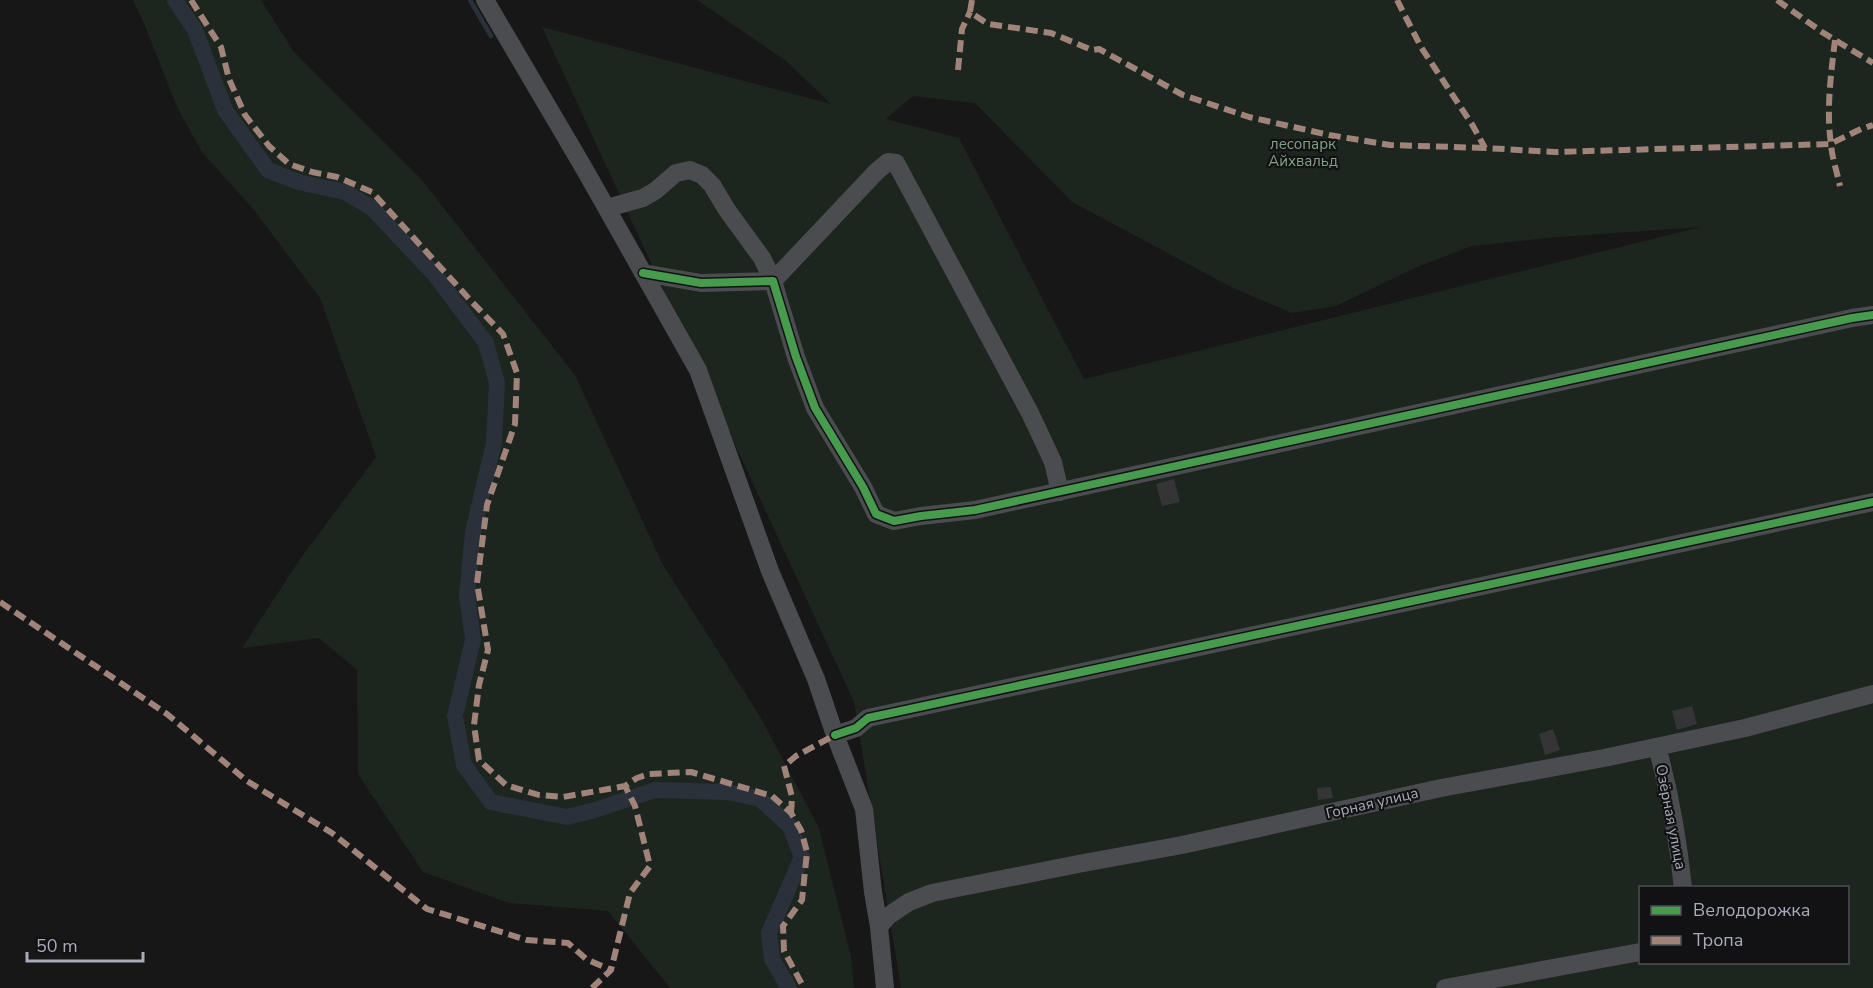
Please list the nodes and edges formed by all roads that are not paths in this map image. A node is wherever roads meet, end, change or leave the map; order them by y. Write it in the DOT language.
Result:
graph roads {
  1 [pos="485,0"];
  2 [pos="607,208"];
  3 [pos="643,273"];
  4 [pos="773,281"];
  5 [pos="1873,315"];
  6 [pos="1060,492"];
  7 [pos="1873,502"];
  8 [pos="1873,694"];
  9 [pos="835,735"];
  10 [pos="1657,747"];
  11 [pos="1683,886"];
  12 [pos="879,927"];
  13 [pos="1639,952"];
  14 [pos="885,988"];
  15 [pos="1445,988"];
  1 -- 2 [label="street"];
  2 -- 3 [label="street"];
  2 -- 4 [label="street"];
  3 -- 4 [label="street"];
  3 -- 9 [label="street"];
  4 -- 6 [label="street"];
  4 -- 6 [label="street"];
  5 -- 6 [label="street"];
  7 -- 9 [label="street"];
  8 -- 10 [label="street, Горная улица"];
  9 -- 12 [label="street"];
  10 -- 11 [label="street, Озёрная улица"];
  10 -- 12 [label="street, Горная улица"];
  12 -- 14 [label="street"];
  13 -- 15 [label="street"];
}
